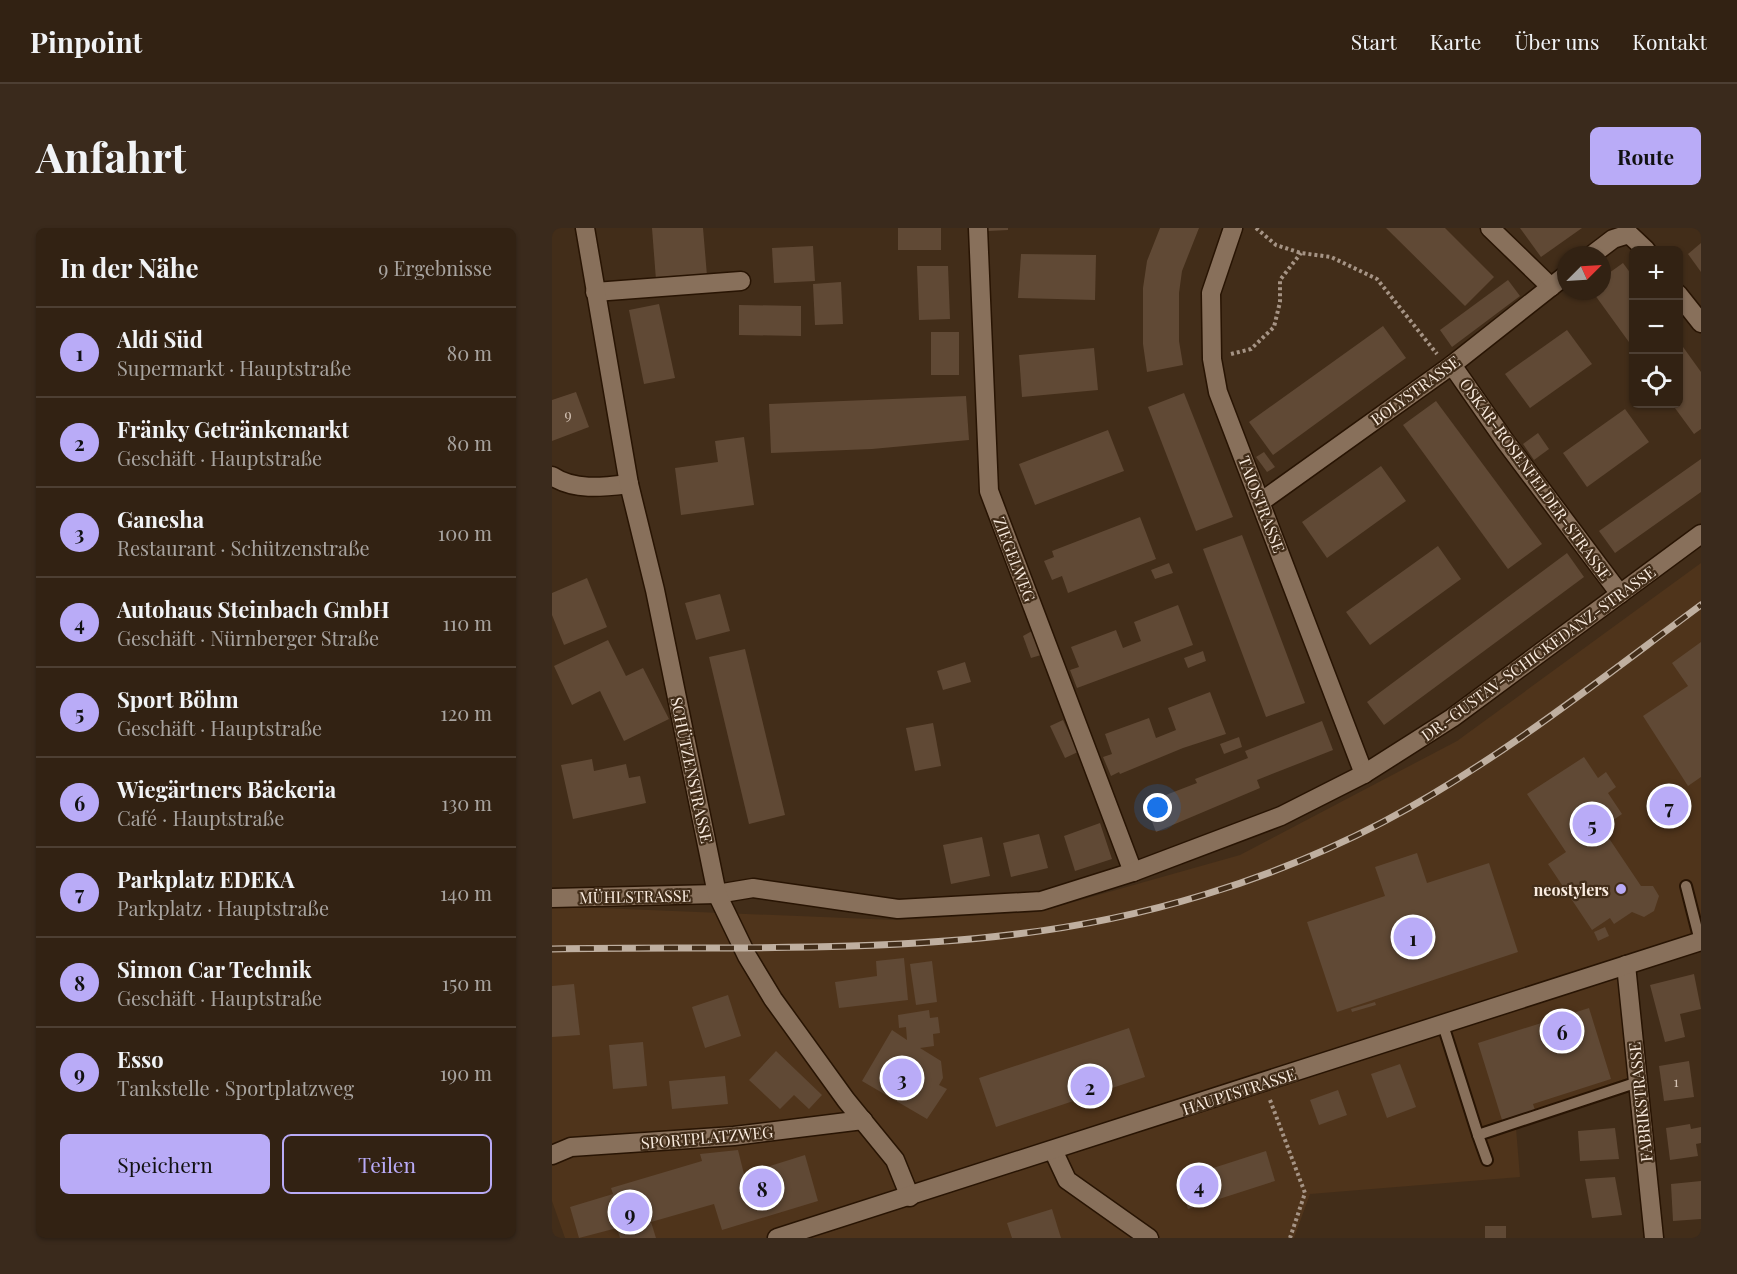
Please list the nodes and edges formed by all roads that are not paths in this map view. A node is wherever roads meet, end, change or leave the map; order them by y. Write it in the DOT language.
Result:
graph roads {
  1 [pos="585,228"];
  2 [pos="978,228"];
  3 [pos="1233,228"];
  4 [pos="1490,228"];
  5 [pos="1603,246"];
  6 [pos="1642,246"];
  7 [pos="741,281"];
  8 [pos="1557,283"];
  9 [pos="1551,288"];
  10 [pos="595,292"];
  11 [pos="1683,300"];
  12 [pos="1701,323"];
  13 [pos="1452,365"];
  14 [pos="552,476"];
  15 [pos="628,483"];
  16 [pos="1262,501"];
  17 [pos="1701,534"];
  18 [pos="1620,594"];
  19 [pos="1364,774"];
  20 [pos="1133,872"];
  21 [pos="1686,886"];
  22 [pos="717,894"];
  23 [pos="552,898"];
  24 [pos="1701,941"];
  25 [pos="1626,965"];
  26 [pos="1443,1025"];
  27 [pos="1638,1082"];
  28 [pos="863,1120"];
  29 [pos="1478,1135"];
  30 [pos="1053,1150"];
  31 [pos="552,1155"];
  32 [pos="1487,1160"];
  33 [pos="910,1197"];
  34 [pos="777,1238"];
  35 [pos="1149,1238"];
  36 [pos="1654,1238"];
  1 -- 10 [label="street, SCHÜTZENSTRASSE"];
  2 -- 20 [label="street, ZIEGELWEG"];
  3 -- 16 [label="street, TAIOSTRASSE"];
  4 -- 9 [label="street"];
  5 -- 6 [label="street"];
  7 -- 10 [label="street"];
  8 -- 9 [label="street, BOLYSTRASSE"];
  9 -- 13 [label="street, BOLYSTRASSE"];
  10 -- 15 [label="street, SCHÜTZENSTRASSE"];
  11 -- 12 [label="street"];
  13 -- 16 [label="street, BOLYSTRASSE"];
  13 -- 18 [label="street, OSKAR-ROSENFELDER-STRASSE"];
  14 -- 15 [label="street"];
  15 -- 22 [label="street, SCHÜTZENSTRASSE"];
  16 -- 19 [label="street, TAIOSTRASSE"];
  17 -- 18 [label="street, DR.-GUSTAV-SCHICKEDANZ-STRASSE"];
  18 -- 19 [label="street, DR.-GUSTAV-SCHICKEDANZ-STRASSE"];
  19 -- 20 [label="street, DR.-GUSTAV-SCHICKEDANZ-STRASSE"];
  20 -- 22 [label="street, DR.-GUSTAV-SCHICKEDANZ-STRASSE"];
  21 -- 24 [label="lane"];
  22 -- 23 [label="street, MÜHLSTRASSE"];
  22 -- 28 [label="street, SCHÜTZENSTRASSE"];
  24 -- 25 [label="street, HAUPTSTRASSE"];
  25 -- 26 [label="street, HAUPTSTRASSE"];
  25 -- 27 [label="street, FABRIKSTRASSE"];
  26 -- 29 [label="lane"];
  26 -- 30 [label="street, HAUPTSTRASSE"];
  27 -- 29 [label="lane"];
  27 -- 36 [label="street, FABRIKSTRASSE"];
  28 -- 31 [label="street, SPORTPLATZWEG"];
  28 -- 33 [label="street, SCHÜTZENSTRASSE"];
  29 -- 32 [label="lane"];
  30 -- 33 [label="street, HAUPTSTRASSE"];
  30 -- 35 [label="street"];
  33 -- 34 [label="street, HAUPTSTRASSE"];
}
